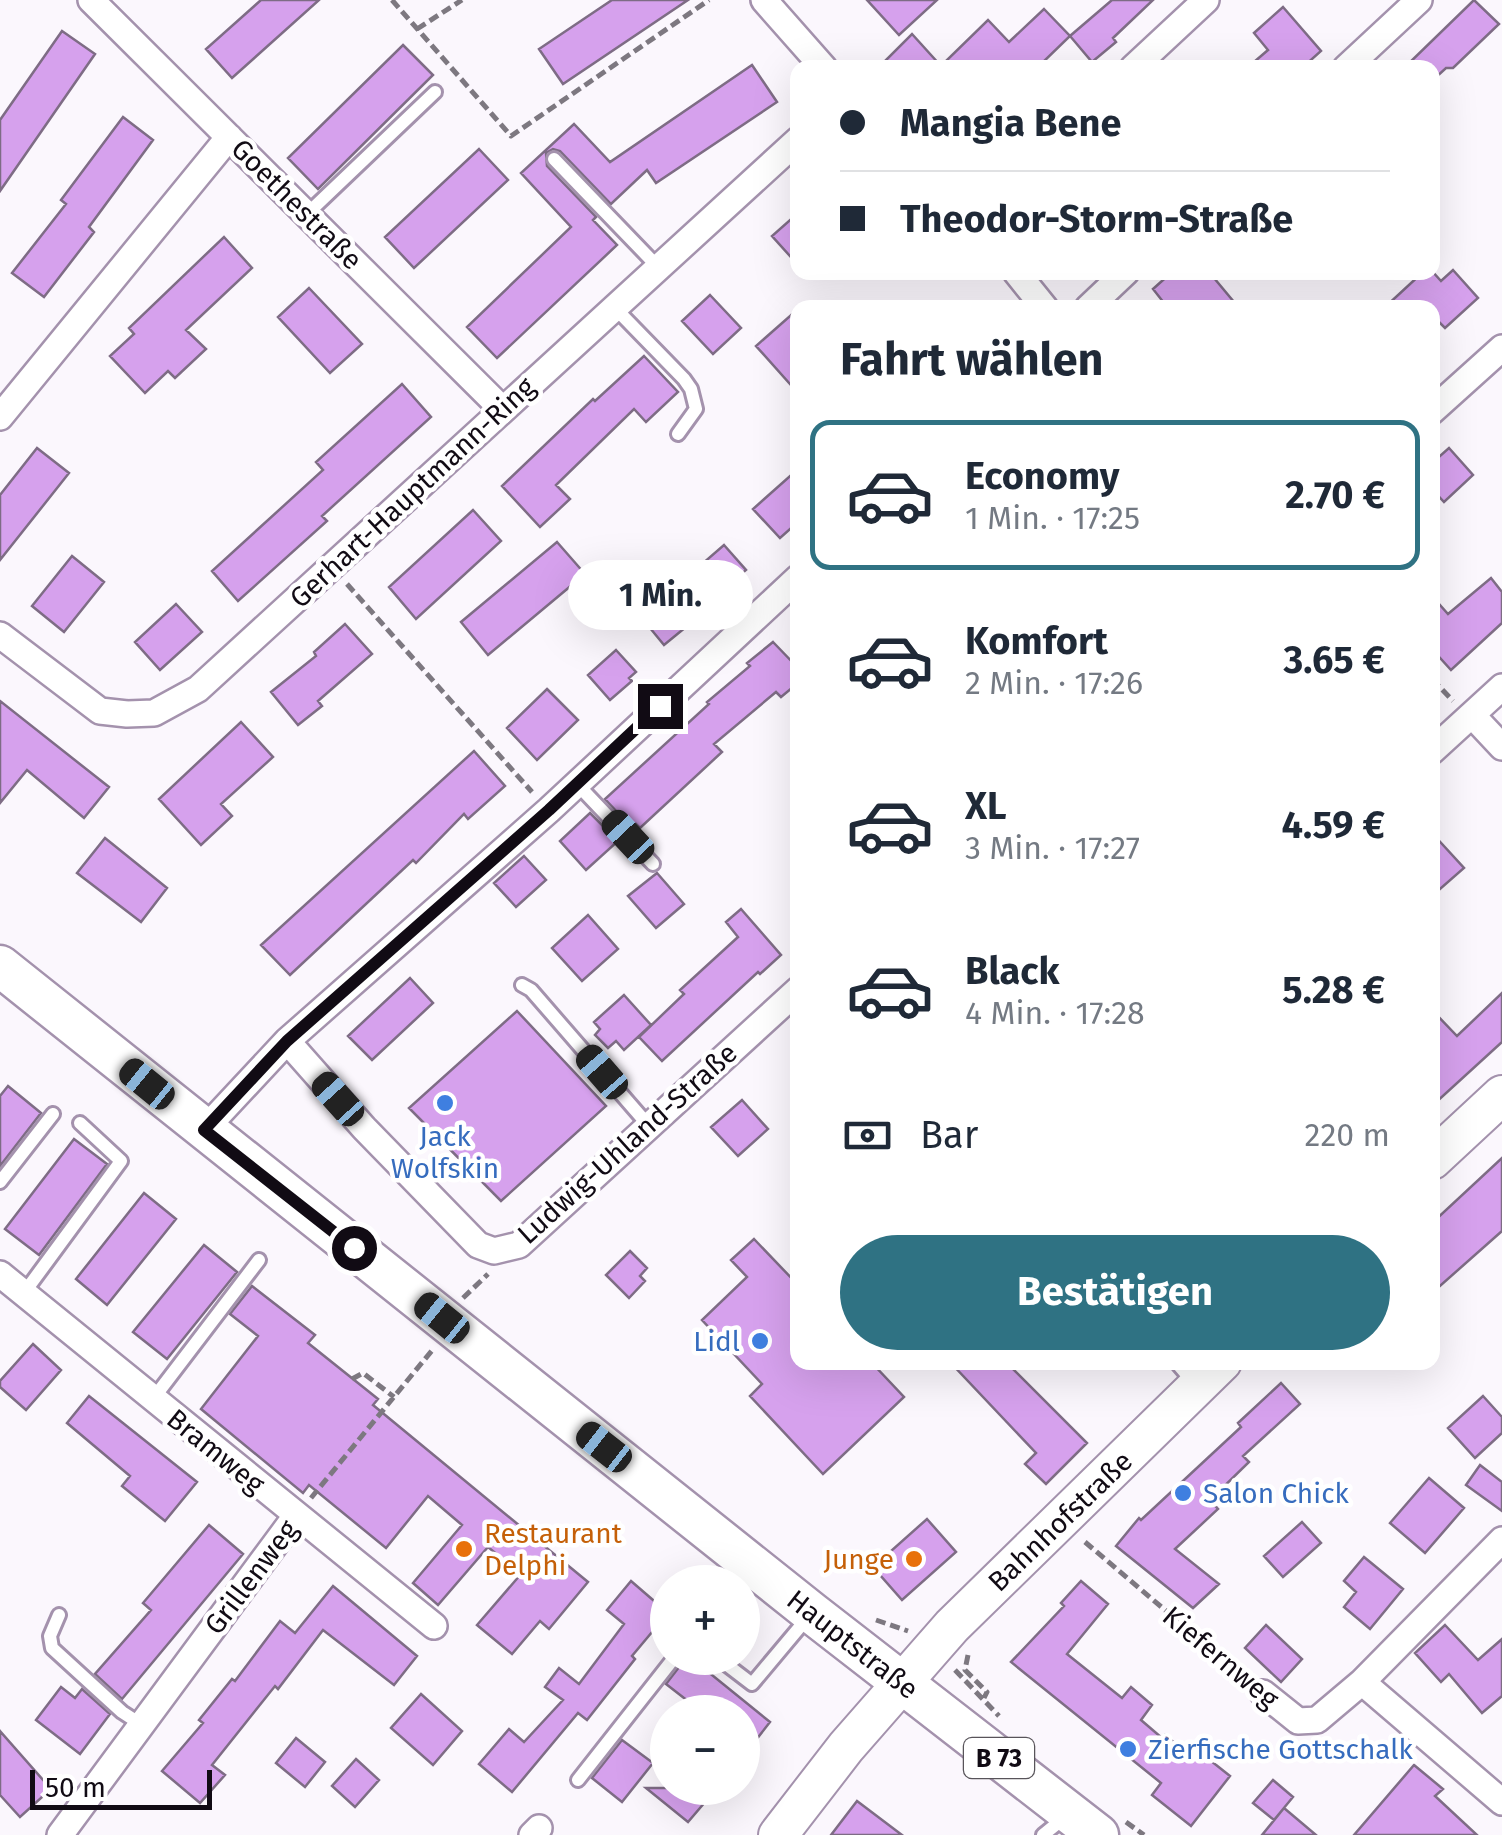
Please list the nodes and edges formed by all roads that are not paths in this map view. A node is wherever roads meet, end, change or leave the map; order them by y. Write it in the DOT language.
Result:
graph roads {
  1 [pos="91,0"];
  2 [pos="764,0"];
  3 [pos="1206,0"];
  4 [pos="1419,0"];
  5 [pos="817,60"];
  6 [pos="1142,60"];
  7 [pos="1355,60"];
  8 [pos="435,92"];
  9 [pos="229,137"];
  10 [pos="790,147"];
  11 [pos="554,159"];
  12 [pos="307,214"];
  13 [pos="658,266"];
  14 [pos="1023,280"];
  15 [pos="1118,280"];
  16 [pos="1039,300"];
  17 [pos="1096,300"];
  18 [pos="614,307"];
  19 [pos="1502,348"];
  20 [pos="1440,404"];
  21 [pos="502,409"];
  22 [pos="0,417"];
  23 [pos="678,434"];
  24 [pos="790,585"];
  25 [pos="0,635"];
  26 [pos="1502,687"];
  27 [pos="1472,714"];
  28 [pos="1440,744"];
  29 [pos="1502,747"];
  30 [pos="577,784"];
  31 [pos="653,864"];
  32 [pos="0,966"];
  33 [pos="522,985"];
  34 [pos="790,997"];
  35 [pos="287,1041"];
  36 [pos="1502,1095"];
  37 [pos="53,1114"];
  38 [pos="80,1123"];
  39 [pos="649,1126"];
  40 [pos="204,1130"];
  41 [pos="1440,1153"];
  42 [pos="0,1182"];
  43 [pos="258,1260"];
  44 [pos="0,1274"];
  45 [pos="24,1293"];
  46 [pos="1199,1370"];
  47 [pos="153,1399"];
  48 [pos="296,1516"];
  49 [pos="1502,1540"];
  50 [pos="812,1612"];
  51 [pos="59,1615"];
  52 [pos="434,1626"];
  53 [pos="760,1674"];
  54 [pos="661,1675"];
  55 [pos="740,1675"];
  56 [pos="760,1675"];
  57 [pos="901,1682"];
  58 [pos="1362,1682"];
  59 [pos="1263,1693"];
  60 [pos="142,1725"];
  61 [pos="578,1780"];
  62 [pos="1502,1802"];
  63 [pos="1070,1828"];
  64 [pos="60,1835"];
  65 [pos="778,1835"];
  1 -- 9 [label="street, Goethestraße"];
  2 -- 5 [label="street"];
  3 -- 6 [label="street"];
  4 -- 7 [label="street"];
  8 -- 12 [label="lane"];
  9 -- 12 [label="street, Goethestraße"];
  9 -- 22 [label="street"];
  10 -- 13 [label="street, Gerhart-Hauptmann-Ring"];
  11 -- 13 [label="lane"];
  12 -- 21 [label="street, Goethestraße"];
  13 -- 18 [label="street, Gerhart-Hauptmann-Ring"];
  14 -- 16 [label="street"];
  15 -- 17 [label="street"];
  18 -- 21 [label="street, Gerhart-Hauptmann-Ring"];
  18 -- 23 [label="lane"];
  19 -- 20 [label="street"];
  21 -- 25 [label="street, Gerhart-Hauptmann-Ring"];
  24 -- 30 [label="street"];
  26 -- 27 [label="street"];
  27 -- 28 [label="street"];
  27 -- 29 [label="street"];
  30 -- 31 [label="lane"];
  30 -- 35 [label="street"];
  32 -- 40 [label="main road, Hauptstraße / B 73"];
  33 -- 39 [label="lane"];
  34 -- 39 [label="street, Ludwig-Uhland-Straße"];
  35 -- 39 [label="street, Ludwig-Uhland-Straße"];
  35 -- 40 [label="street"];
  36 -- 41 [label="street"];
  37 -- 42 [label="lane"];
  38 -- 45 [label="lane"];
  40 -- 50 [label="main road, Hauptstraße / B 73"];
  43 -- 47 [label="lane"];
  44 -- 45 [label="street, Bramweg"];
  45 -- 47 [label="street, Bramweg"];
  46 -- 57 [label="street, Bahnhofstraße"];
  47 -- 48 [label="street, Bramweg"];
  48 -- 52 [label="street, Bramweg"];
  48 -- 60 [label="street, Grillenweg"];
  49 -- 58 [label="street, Kiefernweg"];
  50 -- 53 [label="lane"];
  50 -- 57 [label="main road, Hauptstraße / B 73"];
  51 -- 60 [label="lane"];
  54 -- 61 [label="lane"];
  55 -- 56 [label="lane"];
  57 -- 63 [label="main road, Hauptstraße / B 73"];
  57 -- 65 [label="street, Bahnhofstraße"];
  58 -- 59 [label="street, Kiefernweg"];
  58 -- 62 [label="street"];
  60 -- 64 [label="street, Grillenweg"];
}
